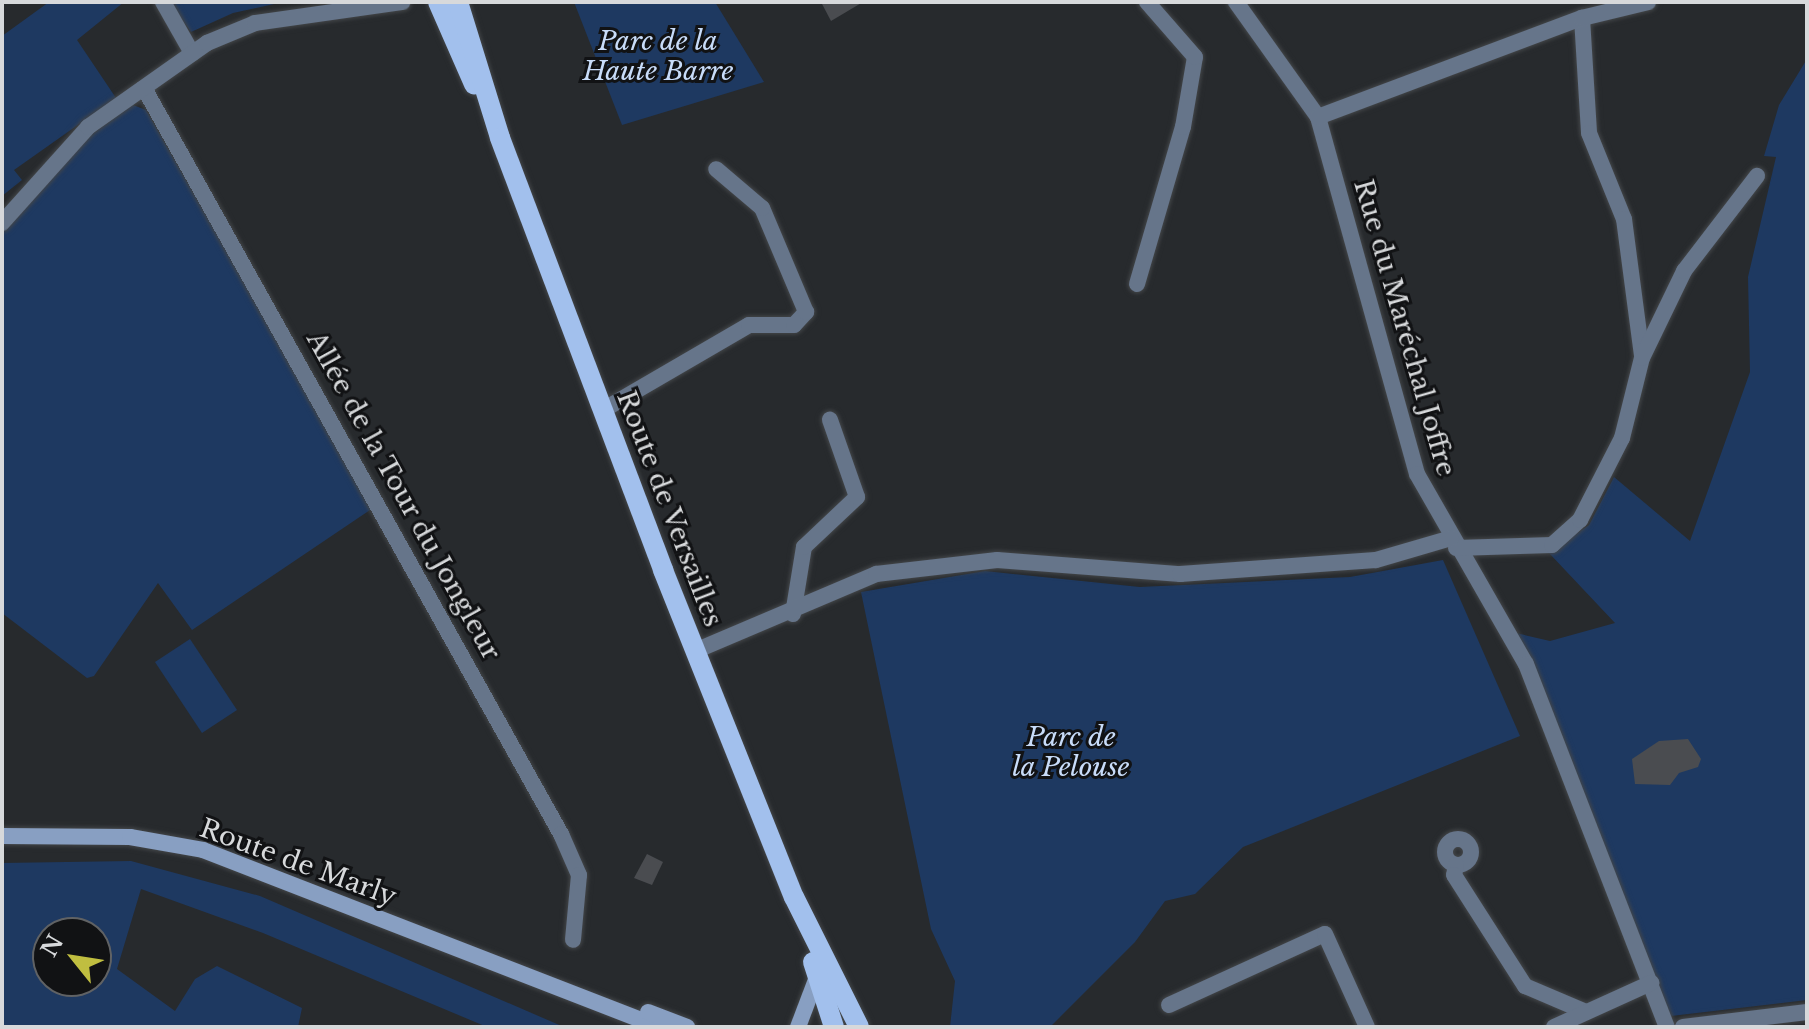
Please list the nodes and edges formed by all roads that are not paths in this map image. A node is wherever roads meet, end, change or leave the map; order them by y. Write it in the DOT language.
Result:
graph roads {
  1 [pos="163,2"];
  2 [pos="403,2"];
  3 [pos="438,2"];
  4 [pos="458,2"];
  5 [pos="1147,2"];
  6 [pos="1236,2"];
  7 [pos="1648,2"];
  8 [pos="1582,18"];
  9 [pos="192,53"];
  10 [pos="144,88"];
  11 [pos="1318,117"];
  12 [pos="500,138"];
  13 [pos="716,169"];
  14 [pos="1757,176"];
  15 [pos="2,223"];
  16 [pos="1137,284"];
  17 [pos="1642,358"];
  18 [pos="603,410"];
  19 [pos="830,420"];
  20 [pos="1453,543"];
  21 [pos="793,614"];
  22 [pos="695,651"];
  23 [pos="2,836"];
  24 [pos="1456,865"];
  25 [pos="794,897"];
  26 [pos="573,940"];
  27 [pos="817,977"];
  28 [pos="1651,983"];
  29 [pos="567,987"];
  30 [pos="1169,1005"];
  31 [pos="1586,1012"];
  32 [pos="1807,1012"];
  33 [pos="646,1027"];
  34 [pos="660,1027"];
  35 [pos="687,1027"];
  36 [pos="798,1027"];
  37 [pos="834,1027"];
  38 [pos="859,1027"];
  39 [pos="1367,1027"];
  40 [pos="1554,1027"];
  41 [pos="1667,1027"];
  42 [pos="1683,1027"];
  1 -- 9 [label="street"];
  2 -- 9 [label="street"];
  3 -- 12 [label="main road, Route de Versailles"];
  4 -- 12 [label="main road, Route de Versailles"];
  5 -- 16 [label="street"];
  6 -- 11 [label="street, Rue du Maréchal Joffre"];
  7 -- 8 [label="street"];
  8 -- 11 [label="street"];
  8 -- 17 [label="street"];
  9 -- 10 [label="street"];
  10 -- 15 [label="street"];
  10 -- 26 [label="street, Allée de la Tour du Jongleur"];
  11 -- 20 [label="street, Rue du Maréchal Joffre"];
  12 -- 18 [label="main road, Route de Versailles"];
  13 -- 18 [label="street"];
  14 -- 17 [label="street"];
  17 -- 20 [label="street"];
  18 -- 22 [label="main road, Route de Versailles"];
  19 -- 21 [label="street"];
  20 -- 21 [label="street"];
  20 -- 28 [label="street, Rue du Maréchal Joffre"];
  21 -- 22 [label="street"];
  22 -- 25 [label="main road, Route de Versailles"];
  23 -- 29 [label="main road, Route de Marly"];
  24 -- 31 [label="street"];
  25 -- 27 [label="main road, Route de Versailles"];
  25 -- 38 [label="main road, Route de Versailles"];
  27 -- 36 [label="main road"];
  27 -- 37 [label="main road, Route de Versailles"];
  28 -- 31 [label="street"];
  28 -- 41 [label="street, Rue du Maréchal Joffre"];
  29 -- 33 [label="main road, Route de Marly"];
  29 -- 34 [label="main road, Route de Marly"];
  29 -- 35 [label="main road, Route de Marly"];
  30 -- 39 [label="street"];
  31 -- 40 [label="street"];
  32 -- 42 [label="street"];
}
